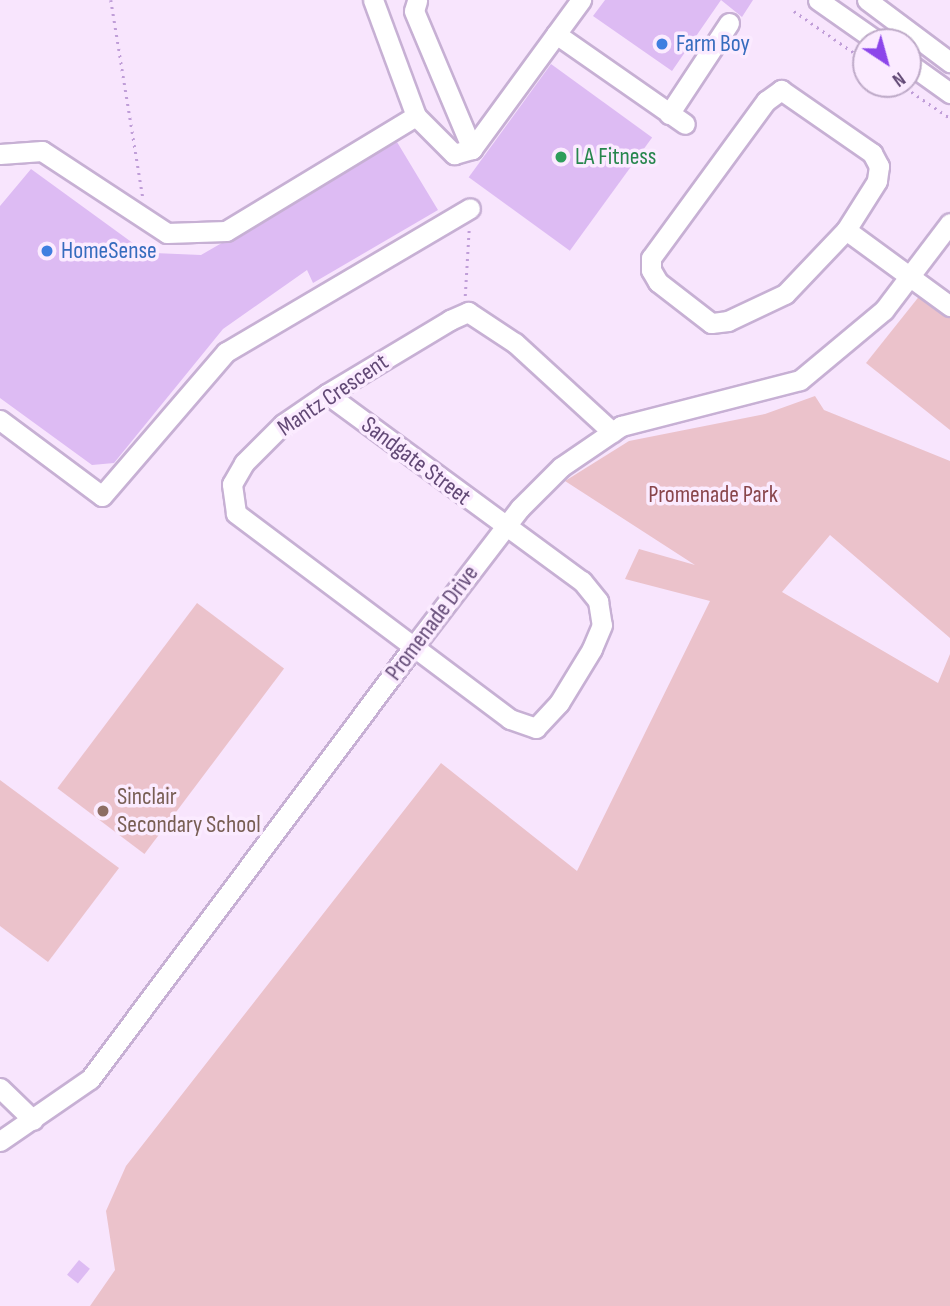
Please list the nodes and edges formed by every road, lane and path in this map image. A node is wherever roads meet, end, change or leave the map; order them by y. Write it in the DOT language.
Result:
graph roads {
  1 [pos="111,0"];
  2 [pos="373,0"];
  3 [pos="581,0"];
  4 [pos="818,0"];
  5 [pos="867,0"];
  6 [pos="417,1"];
  7 [pos="794,11"];
  8 [pos="729,23"];
  9 [pos="858,28"];
  10 [pos="556,34"];
  11 [pos="852,51"];
  12 [pos="950,62"];
  13 [pos="922,74"];
  14 [pos="950,93"];
  15 [pos="921,98"];
  16 [pos="416,116"];
  17 [pos="950,118"];
  18 [pos="472,149"];
  19 [pos="0,154"];
  20 [pos="143,198"];
  21 [pos="470,208"];
  22 [pos="950,223"];
  23 [pos="846,230"];
  24 [pos="911,275"];
  25 [pos="950,306"];
  26 [pos="464,313"];
  27 [pos="327,394"];
  28 [pos="0,420"];
  29 [pos="612,432"];
  30 [pos="504,528"];
  31 [pos="414,646"];
  32 [pos="0,1088"];
  33 [pos="33,1120"];
  34 [pos="0,1141"];
  1 -- 20 [label="path"];
  2 -- 16 [label="street"];
  3 -- 10 [label="street"];
  4 -- 9 [label="street"];
  5 -- 12 [label="street"];
  6 -- 18 [label="street"];
  7 -- 11 [label="path"];
  8 -- 10 [label="street"];
  10 -- 18 [label="street"];
  13 -- 14 [label="street"];
  15 -- 17 [label="path"];
  16 -- 18 [label="street"];
  16 -- 19 [label="street"];
  21 -- 26 [label="path"];
  21 -- 28 [label="street"];
  22 -- 24 [label="street, Promenade Drive"];
  23 -- 23 [label="street"];
  23 -- 24 [label="street"];
  24 -- 25 [label="street"];
  24 -- 29 [label="street, Promenade Drive"];
  26 -- 27 [label="street, Mantz Crescent"];
  26 -- 29 [label="street"];
  27 -- 30 [label="street, Sandgate Street"];
  27 -- 31 [label="street, Mantz Crescent"];
  29 -- 30 [label="street, Promenade Drive"];
  30 -- 31 [label="street, Promenade Drive"];
  30 -- 31 [label="street, Sandgate Street"];
  31 -- 33 [label="street, Promenade Drive"];
  32 -- 33 [label="street"];
  33 -- 34 [label="street, Promenade Drive"];
}
